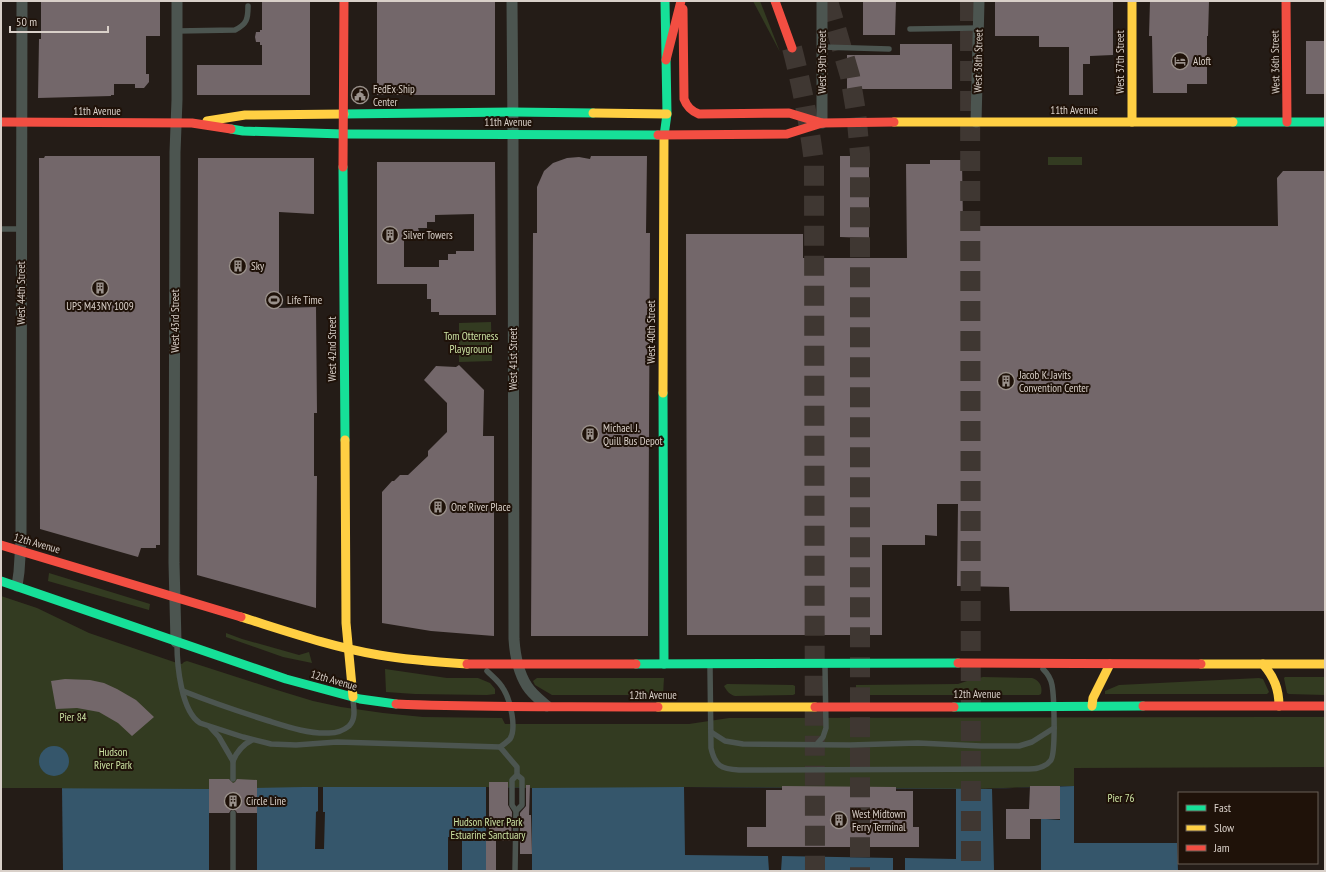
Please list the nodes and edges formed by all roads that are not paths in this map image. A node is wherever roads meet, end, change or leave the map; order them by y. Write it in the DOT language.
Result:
graph roads {
  1 [pos="22,1"];
  2 [pos="177,1"];
  3 [pos="344,1"];
  4 [pos="512,1"];
  5 [pos="665,1"];
  6 [pos="682,1"];
  7 [pos="775,1"];
  8 [pos="785,1"];
  9 [pos="822,1"];
  10 [pos="979,1"];
  11 [pos="1132,1"];
  12 [pos="1286,1"];
  13 [pos="248,6"];
  14 [pos="978,28"];
  15 [pos="910,29"];
  16 [pos="177,31"];
  17 [pos="822,46"];
  18 [pos="889,49"];
  19 [pos="666,60"];
  20 [pos="513,112"];
  21 [pos="669,113"];
  22 [pos="344,114"];
  23 [pos="1,122"];
  24 [pos="22,122"];
  25 [pos="976,122"];
  26 [pos="1132,122"];
  27 [pos="1287,122"];
  28 [pos="1325,122"];
  29 [pos="176,123"];
  30 [pos="192,123"];
  31 [pos="822,123"];
  32 [pos="343,134"];
  33 [pos="513,134"];
  34 [pos="664,135"];
  35 [pos="1,229"];
  36 [pos="21,229"];
  37 [pos="1,545"];
  38 [pos="20,551"];
  39 [pos="1,581"];
  40 [pos="17,586"];
  41 [pos="175,597"];
  42 [pos="176,642"];
  43 [pos="348,648"];
  44 [pos="824,663"];
  45 [pos="664,664"];
  46 [pos="710,664"];
  47 [pos="1039,664"];
  48 [pos="1110,664"];
  49 [pos="1263,664"];
  50 [pos="1325,664"];
  51 [pos="480,665"];
  52 [pos="518,665"];
  53 [pos="183,691"];
  54 [pos="353,697"];
  55 [pos="510,706"];
  56 [pos="547,706"];
  57 [pos="711,706"];
  58 [pos="825,706"];
  59 [pos="1054,706"];
  60 [pos="1092,706"];
  61 [pos="1279,706"];
  62 [pos="1325,706"];
  63 [pos="208,726"];
  64 [pos="1054,728"];
  65 [pos="711,732"];
  66 [pos="252,740"];
  67 [pos="816,744"];
  68 [pos="500,747"];
  69 [pos="233,761"];
  70 [pos="517,775"];
  71 [pos="233,779"];
  72 [pos="516,812"];
  73 [pos="233,813"];
  74 [pos="233,871"];
  75 [pos="515,871"];
  1 -- 24 [label="street, West 44th Street"];
  2 -- 16 [label="street, West 43rd Street"];
  3 -- 22 [label="main road, West 42nd Street"];
  4 -- 20 [label="street, West 41st Street"];
  5 -- 19 [label="main road, West 40th Street"];
  6 -- 19 [label="main road"];
  6 -- 31 [label="main road, 11th Avenue"];
  7 -- 8 [label="main road"];
  9 -- 17 [label="street, West 39th Street"];
  10 -- 14 [label="street, West 38th Street"];
  11 -- 26 [label="main road, West 37th Street"];
  12 -- 27 [label="main road, West 36th Street"];
  13 -- 16 [label="lane"];
  14 -- 15 [label="lane"];
  14 -- 25 [label="street, West 38th Street"];
  16 -- 29 [label="street, West 43rd Street"];
  17 -- 18 [label="lane"];
  17 -- 31 [label="street, West 39th Street"];
  19 -- 21 [label="main road, West 40th Street"];
  20 -- 21 [label="main road, 11th Avenue"];
  20 -- 22 [label="main road, 11th Avenue"];
  20 -- 33 [label="street, West 41st Street"];
  21 -- 34 [label="main road, West 40th Street"];
  22 -- 30 [label="main road, 11th Avenue"];
  22 -- 32 [label="main road, West 42nd Street"];
  23 -- 24 [label="main road, 11th Avenue"];
  24 -- 29 [label="main road, 11th Avenue"];
  24 -- 36 [label="street, West 44th Street"];
  25 -- 26 [label="main road, 11th Avenue"];
  25 -- 31 [label="main road, 11th Avenue"];
  26 -- 27 [label="main road, 11th Avenue"];
  27 -- 28 [label="main road, 11th Avenue"];
  29 -- 30 [label="main road, 11th Avenue"];
  29 -- 41 [label="street, West 43rd Street"];
  30 -- 32 [label="main road, 11th Avenue"];
  31 -- 34 [label="main road, 11th Avenue"];
  32 -- 33 [label="main road, 11th Avenue"];
  32 -- 43 [label="main road, West 42nd Street"];
  33 -- 34 [label="main road, 11th Avenue"];
  33 -- 52 [label="street, West 41st Street"];
  34 -- 45 [label="main road, West 40th Street"];
  35 -- 36 [label="lane"];
  36 -- 38 [label="street, West 44th Street"];
  37 -- 38 [label="main road, 12th Avenue"];
  38 -- 40 [label="street, West 44th Street"];
  38 -- 41 [label="main road, 12th Avenue"];
  39 -- 40 [label="main road, 12th Avenue"];
  40 -- 42 [label="main road, 12th Avenue"];
  41 -- 42 [label="street, West 43rd Street"];
  41 -- 43 [label="main road, 12th Avenue"];
  42 -- 53 [label="lane"];
  42 -- 54 [label="main road, 12th Avenue"];
  43 -- 51 [label="main road, 12th Avenue"];
  43 -- 54 [label="main road, West 42nd Street"];
  44 -- 46 [label="main road, 12th Avenue"];
  44 -- 47 [label="main road, 12th Avenue"];
  44 -- 58 [label="lane"];
  45 -- 46 [label="main road, 12th Avenue"];
  45 -- 52 [label="main road, 12th Avenue"];
  46 -- 57 [label="lane"];
  47 -- 48 [label="main road, 12th Avenue"];
  47 -- 59 [label="lane"];
  48 -- 49 [label="main road, 12th Avenue"];
  48 -- 60 [label="main road"];
  49 -- 50 [label="main road, 12th Avenue"];
  49 -- 61 [label="main road"];
  51 -- 52 [label="main road, 12th Avenue"];
  51 -- 55 [label="lane"];
  52 -- 56 [label="street, West 41st Street"];
  53 -- 54 [label="lane"];
  53 -- 63 [label="lane"];
  54 -- 55 [label="main road, 12th Avenue"];
  55 -- 56 [label="main road, 12th Avenue"];
  55 -- 68 [label="lane"];
  56 -- 57 [label="main road, 12th Avenue"];
  57 -- 58 [label="main road, 12th Avenue"];
  57 -- 65 [label="lane"];
  58 -- 59 [label="main road, 12th Avenue"];
  58 -- 67 [label="lane"];
  59 -- 60 [label="main road, 12th Avenue"];
  59 -- 64 [label="lane"];
  60 -- 61 [label="main road, 12th Avenue"];
  61 -- 62 [label="main road, 12th Avenue"];
  63 -- 66 [label="lane"];
  63 -- 69 [label="lane"];
  64 -- 65 [label="lane"];
  64 -- 67 [label="lane"];
  65 -- 67 [label="lane"];
  66 -- 68 [label="lane"];
  66 -- 69 [label="lane"];
  68 -- 70 [label="lane"];
  69 -- 71 [label="lane"];
  70 -- 72 [label="lane"];
  70 -- 72 [label="lane"];
  72 -- 75 [label="lane"];
  73 -- 74 [label="lane"];
}
